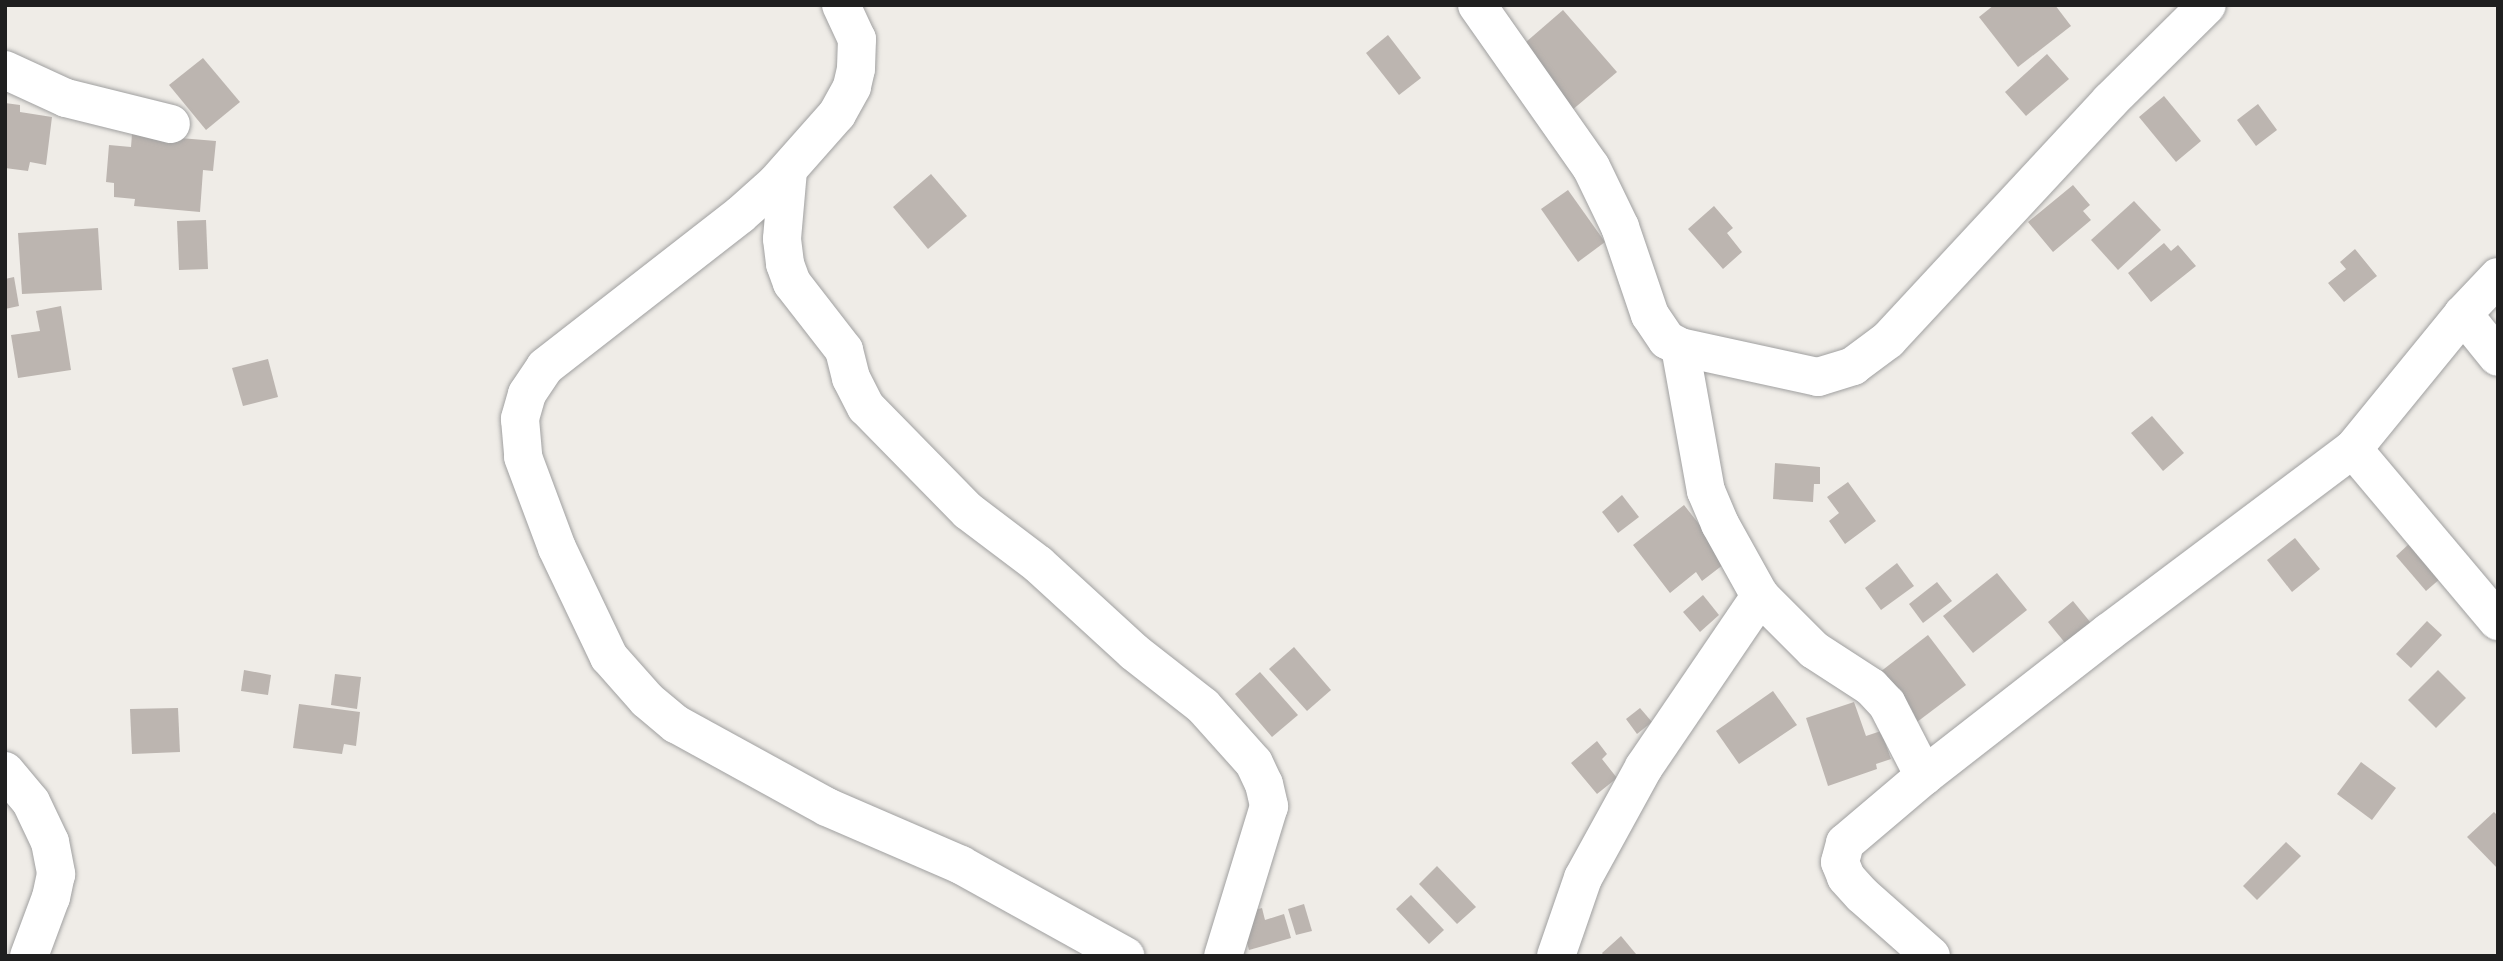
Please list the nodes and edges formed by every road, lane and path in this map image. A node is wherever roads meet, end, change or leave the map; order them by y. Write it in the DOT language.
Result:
graph roads {
  1 [pos="841,5"];
  2 [pos="1477,5"];
  3 [pos="2207,5"];
  4 [pos="5,70"];
  5 [pos="171,124"];
  6 [pos="788,170"];
  7 [pos="2498,277"];
  8 [pos="2463,314"];
  9 [pos="1680,347"];
  10 [pos="2498,357"];
  11 [pos="2353,449"];
  12 [pos="1760,596"];
  13 [pos="2498,621"];
  14 [pos="5,771"];
  15 [pos="1924,776"];
  16 [pos="29,956"];
  17 [pos="1125,956"];
  18 [pos="1223,956"];
  19 [pos="1556,956"];
  20 [pos="1931,956"];
  1 -- 6 [label="street"];
  2 -- 9 [label="street"];
  3 -- 9 [label="street"];
  4 -- 5 [label="street"];
  6 -- 17 [label="street"];
  6 -- 18 [label="street"];
  7 -- 8 [label="street"];
  8 -- 10 [label="street"];
  8 -- 11 [label="street"];
  9 -- 12 [label="street"];
  11 -- 13 [label="street"];
  11 -- 15 [label="street"];
  12 -- 15 [label="street"];
  12 -- 19 [label="street"];
  14 -- 16 [label="street"];
  15 -- 20 [label="street"];
}
